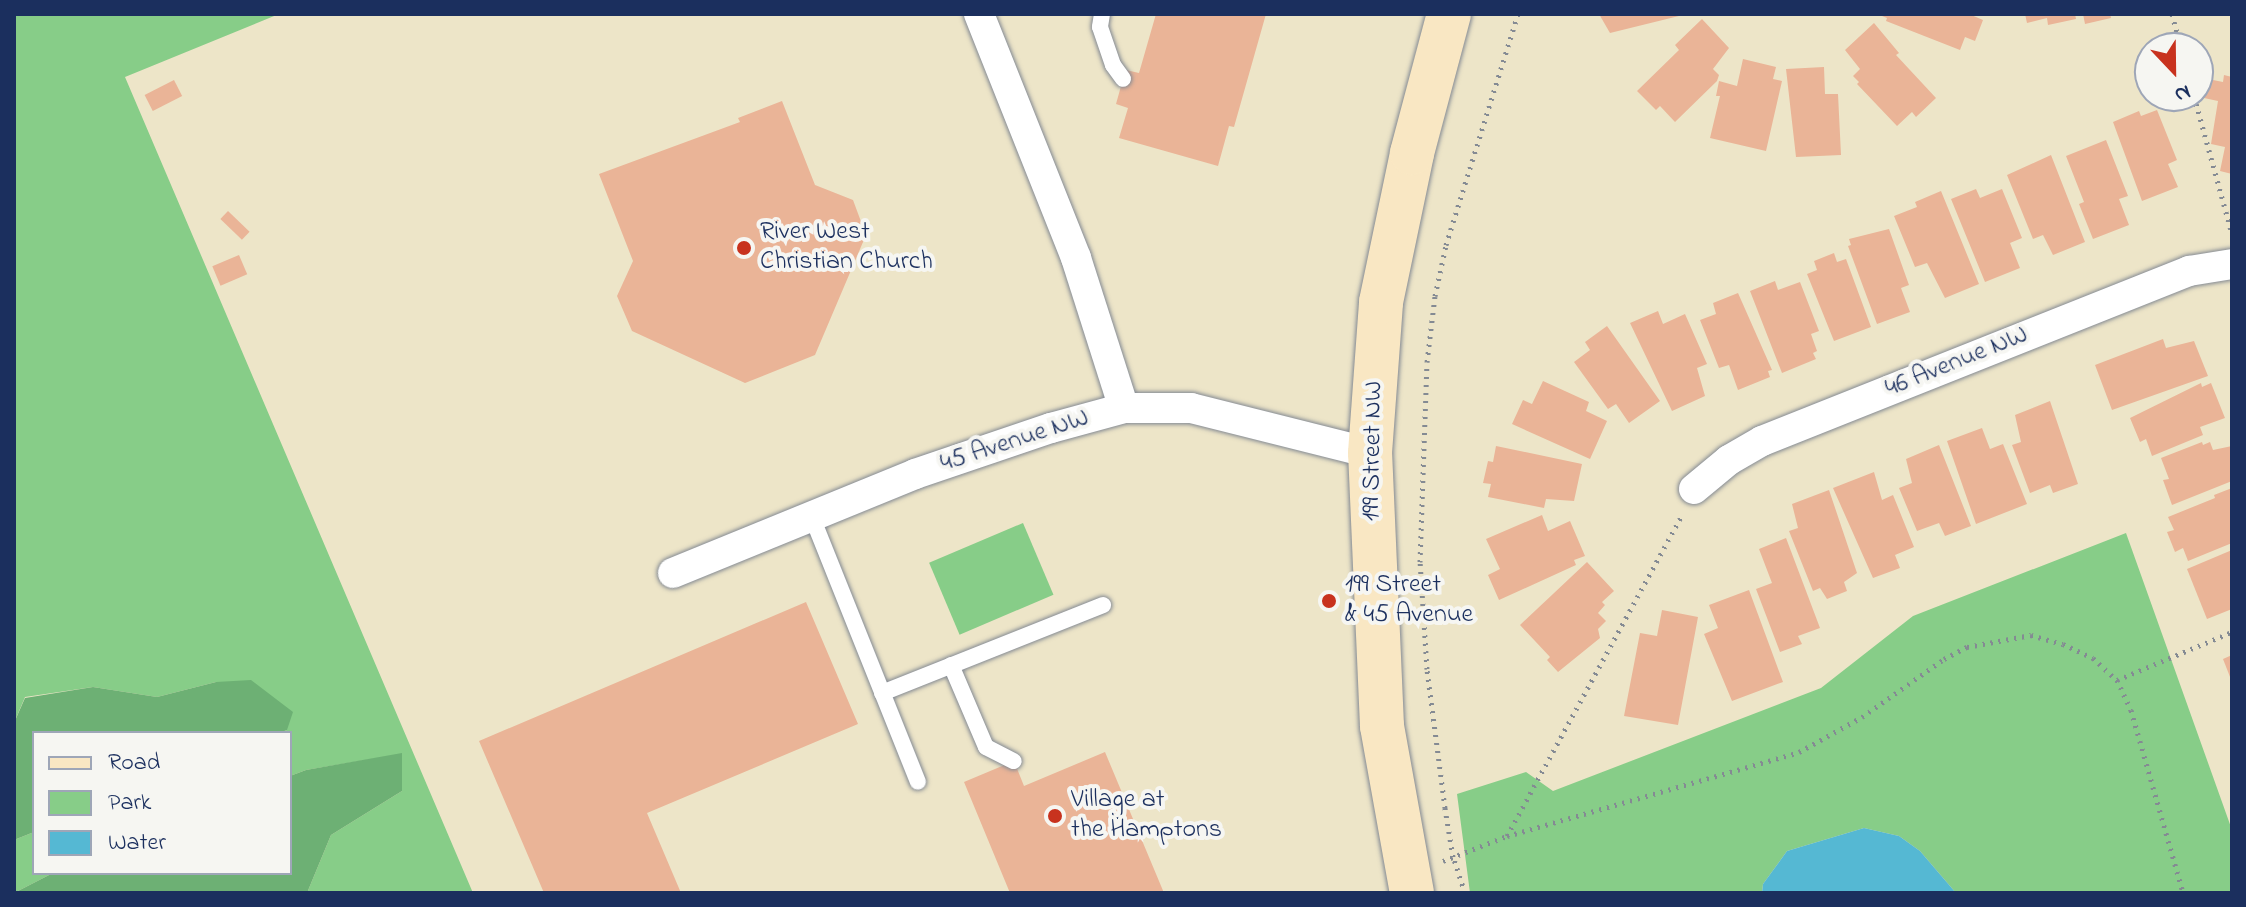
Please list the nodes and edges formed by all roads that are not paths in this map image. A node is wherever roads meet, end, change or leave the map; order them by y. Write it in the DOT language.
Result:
graph roads {
  1 [pos="979,14"];
  2 [pos="1102,14"];
  3 [pos="1449,14"];
  4 [pos="1123,79"];
  5 [pos="2232,264"];
  6 [pos="1124,408"];
  7 [pos="1370,453"];
  8 [pos="1694,489"];
  9 [pos="812,517"];
  10 [pos="673,573"];
  11 [pos="1103,605"];
  12 [pos="951,665"];
  13 [pos="882,693"];
  14 [pos="1014,761"];
  15 [pos="918,782"];
  16 [pos="1410,884"];
  1 -- 6 [label="street"];
  2 -- 4 [label="lane"];
  3 -- 7 [label="main road, 199 Street NW"];
  5 -- 8 [label="street, 46 Avenue NW"];
  6 -- 7 [label="street, 45 Avenue NW"];
  6 -- 9 [label="street, 45 Avenue NW"];
  7 -- 16 [label="main road, 199 Street NW"];
  9 -- 10 [label="street, 45 Avenue NW"];
  9 -- 13 [label="lane"];
  11 -- 12 [label="lane"];
  12 -- 13 [label="lane"];
  12 -- 14 [label="lane"];
  13 -- 15 [label="lane"];
}
